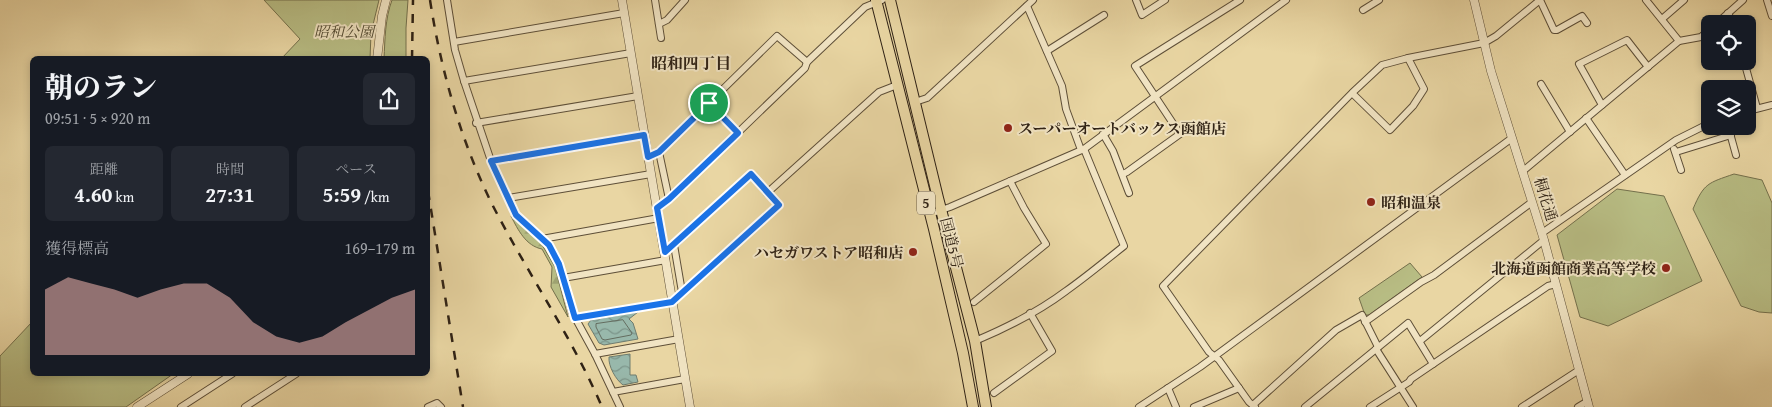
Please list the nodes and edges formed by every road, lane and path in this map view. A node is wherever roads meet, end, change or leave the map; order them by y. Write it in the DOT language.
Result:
graph roads {
  1 [pos="386,0"];
  2 [pos="448,0"];
  3 [pos="622,0"];
  4 [pos="655,0"];
  5 [pos="685,0"];
  6 [pos="890,0"];
  7 [pos="1033,0"];
  8 [pos="1136,0"];
  9 [pos="1165,0"];
  10 [pos="1240,0"];
  11 [pos="1286,0"];
  12 [pos="1379,0"];
  13 [pos="1474,0"];
  14 [pos="1540,0"];
  15 [pos="1646,0"];
  16 [pos="1684,0"];
  17 [pos="1743,0"];
  18 [pos="1767,0"];
  19 [pos="878,1"];
  20 [pos="1027,6"];
  21 [pos="1363,10"];
  22 [pos="624,13"];
  23 [pos="1728,13"];
  24 [pos="1104,15"];
  25 [pos="1772,16"];
  26 [pos="1662,19"];
  27 [pos="659,24"];
  28 [pos="1587,24"];
  29 [pos="1701,37"];
  30 [pos="661,38"];
  31 [pos="1679,41"];
  32 [pos="454,42"];
  33 [pos="1484,43"];
  34 [pos="1047,51"];
  35 [pos="631,53"];
  36 [pos="378,56"];
  37 [pos="1408,58"];
  38 [pos="807,62"];
  39 [pos="1648,67"];
  40 [pos="1746,70"];
  41 [pos="464,82"];
  42 [pos="1541,84"];
  43 [pos="897,85"];
  44 [pos="1352,94"];
  45 [pos="638,96"];
  46 [pos="1154,97"];
  47 [pos="915,102"];
  48 [pos="709,103"];
  49 [pos="1602,106"];
  50 [pos="1772,106"];
  51 [pos="1757,108"];
  52 [pos="1586,118"];
  53 [pos="476,123"];
  54 [pos="1701,127"];
  55 [pos="1570,132"];
  56 [pos="738,133"];
  57 [pos="1104,134"];
  58 [pos="644,135"];
  59 [pos="1730,135"];
  60 [pos="1512,138"];
  61 [pos="1672,143"];
  62 [pos="1083,150"];
  63 [pos="659,152"];
  64 [pos="1676,152"];
  65 [pos="1736,155"];
  66 [pos="648,157"];
  67 [pos="491,161"];
  68 [pos="1681,170"];
  69 [pos="1523,171"];
  70 [pos="651,174"];
  71 [pos="1123,174"];
  72 [pos="1625,175"];
  73 [pos="1010,181"];
  74 [pos="767,193"];
  75 [pos="1130,193"];
  76 [pos="508,198"];
  77 [pos="669,199"];
  78 [pos="1532,202"];
  79 [pos="657,208"];
  80 [pos="941,210"];
  81 [pos="930,214"];
  82 [pos="659,218"];
  83 [pos="1543,236"];
  84 [pos="542,239"];
  85 [pos="674,245"];
  86 [pos="665,256"];
  87 [pos="563,278"];
  88 [pos="1556,284"];
  89 [pos="682,292"];
  90 [pos="672,302"];
  91 [pos="974,302"];
  92 [pos="1030,313"];
  93 [pos="575,318"];
  94 [pos="1365,322"];
  95 [pos="679,339"];
  96 [pos="974,341"];
  97 [pos="1420,341"];
  98 [pos="1377,348"];
  99 [pos="595,354"];
  100 [pos="1214,355"];
  101 [pos="1434,364"];
  102 [pos="1580,370"];
  103 [pos="185,376"];
  104 [pos="229,376"];
  105 [pos="293,376"];
  106 [pos="685,379"];
  107 [pos="1168,388"];
  108 [pos="1239,388"];
  109 [pos="1400,388"];
  110 [pos="613,392"];
  111 [pos="994,393"];
  112 [pos="150,403"];
  113 [pos="1589,404"];
  114 [pos="1254,406"];
  115 [pos="137,407"];
  116 [pos="181,407"];
  117 [pos="245,407"];
  118 [pos="428,407"];
  119 [pos="441,407"];
  120 [pos="620,407"];
  121 [pos="690,407"];
  122 [pos="973,407"];
  123 [pos="986,407"];
  124 [pos="1139,407"];
  125 [pos="1176,407"];
  126 [pos="1194,407"];
  127 [pos="1305,407"];
  128 [pos="1370,407"];
  129 [pos="1413,407"];
  130 [pos="1522,407"];
  131 [pos="1578,407"];
  1 -- 36 [label="street"];
  2 -- 32 [label="street"];
  3 -- 22 [label="street"];
  4 -- 27 [label="street"];
  5 -- 27 [label="street"];
  6 -- 47 [label="highway, 国道5号 / 5"];
  7 -- 20 [label="street"];
  8 -- 9 [label="street"];
  10 -- 46 [label="street"];
  11 -- 46 [label="street"];
  12 -- 21 [label="street"];
  13 -- 33 [label="street, 桐花通"];
  14 -- 28 [label="street"];
  14 -- 33 [label="street"];
  15 -- 26 [label="street"];
  16 -- 26 [label="street"];
  17 -- 23 [label="street"];
  18 -- 25 [label="street"];
  19 -- 38 [label="street"];
  19 -- 43 [label="highway, 国道5号 / 5"];
  20 -- 34 [label="street"];
  20 -- 47 [label="street"];
  22 -- 32 [label="street"];
  22 -- 35 [label="street"];
  24 -- 34 [label="street"];
  26 -- 31 [label="street"];
  27 -- 30 [label="street"];
  29 -- 31 [label="street"];
  31 -- 39 [label="street"];
  32 -- 41 [label="street"];
  33 -- 37 [label="street"];
  33 -- 60 [label="street, 桐花通"];
  34 -- 62 [label="street"];
  35 -- 41 [label="street"];
  35 -- 45 [label="street"];
  37 -- 44 [label="street"];
  37 -- 44 [label="street"];
  38 -- 48 [label="street"];
  38 -- 56 [label="street"];
  39 -- 49 [label="street"];
  39 -- 49 [label="street"];
  40 -- 51 [label="street"];
  41 -- 53 [label="street"];
  42 -- 55 [label="street"];
  43 -- 74 [label="street"];
  43 -- 81 [label="highway, 国道5号 / 5"];
  44 -- 100 [label="street"];
  45 -- 53 [label="street"];
  45 -- 58 [label="street"];
  46 -- 57 [label="street"];
  46 -- 71 [label="street"];
  47 -- 80 [label="highway, 国道5号 / 5"];
  48 -- 56 [label="street"];
  48 -- 63 [label="street"];
  49 -- 52 [label="street"];
  50 -- 51 [label="street"];
  52 -- 55 [label="street"];
  52 -- 72 [label="street"];
  53 -- 67 [label="street"];
  54 -- 61 [label="street"];
  55 -- 69 [label="street"];
  56 -- 77 [label="street"];
  57 -- 62 [label="street"];
  57 -- 71 [label="street"];
  58 -- 66 [label="street"];
  58 -- 67 [label="street"];
  59 -- 64 [label="street"];
  59 -- 65 [label="street"];
  60 -- 69 [label="street, 桐花通"];
  60 -- 100 [label="street"];
  61 -- 64 [label="street"];
  61 -- 72 [label="street"];
  62 -- 73 [label="street"];
  62 -- 92 [label="street"];
  63 -- 66 [label="street"];
  63 -- 77 [label="street"];
  64 -- 68 [label="street"];
  66 -- 70 [label="street"];
  67 -- 76 [label="street"];
  69 -- 78 [label="street, 桐花通"];
  70 -- 76 [label="street"];
  70 -- 79 [label="street"];
  71 -- 75 [label="street"];
  72 -- 83 [label="street"];
  73 -- 80 [label="street"];
  73 -- 91 [label="street"];
  74 -- 85 [label="street"];
  74 -- 89 [label="street"];
  76 -- 84 [label="street"];
  77 -- 79 [label="street"];
  78 -- 83 [label="street, 桐花通"];
  78 -- 94 [label="street"];
  79 -- 82 [label="street"];
  80 -- 81 [label="street"];
  80 -- 96 [label="highway, 国道5号 / 5"];
  81 -- 122 [label="highway, 国道5号 / 5"];
  82 -- 84 [label="street"];
  82 -- 86 [label="street"];
  83 -- 88 [label="street, 桐花通"];
  83 -- 97 [label="street"];
  84 -- 87 [label="street"];
  85 -- 86 [label="street"];
  85 -- 89 [label="street"];
  86 -- 87 [label="street"];
  86 -- 90 [label="street"];
  87 -- 93 [label="street"];
  88 -- 101 [label="street"];
  88 -- 102 [label="street, 桐花通"];
  89 -- 90 [label="street"];
  90 -- 93 [label="street"];
  90 -- 95 [label="street"];
  92 -- 96 [label="street"];
  92 -- 111 [label="street"];
  93 -- 99 [label="street"];
  94 -- 98 [label="street"];
  94 -- 114 [label="street"];
  95 -- 99 [label="street"];
  95 -- 106 [label="street"];
  96 -- 123 [label="highway, 国道5号 / 5"];
  97 -- 98 [label="street"];
  97 -- 101 [label="street"];
  98 -- 109 [label="street"];
  98 -- 127 [label="street"];
  99 -- 110 [label="street"];
  100 -- 107 [label="street"];
  100 -- 108 [label="street"];
  101 -- 109 [label="street"];
  102 -- 113 [label="street, 桐花通"];
  102 -- 130 [label="street"];
  103 -- 112 [label="street"];
  104 -- 116 [label="street"];
  105 -- 117 [label="street"];
  106 -- 110 [label="street"];
  106 -- 121 [label="street"];
  107 -- 124 [label="street"];
  107 -- 125 [label="street"];
  108 -- 114 [label="street"];
  108 -- 126 [label="street"];
  109 -- 128 [label="street"];
  109 -- 129 [label="street"];
  110 -- 120 [label="street"];
  112 -- 115 [label="street"];
  113 -- 131 [label="street"];
  118 -- 119 [label="street"];
}
